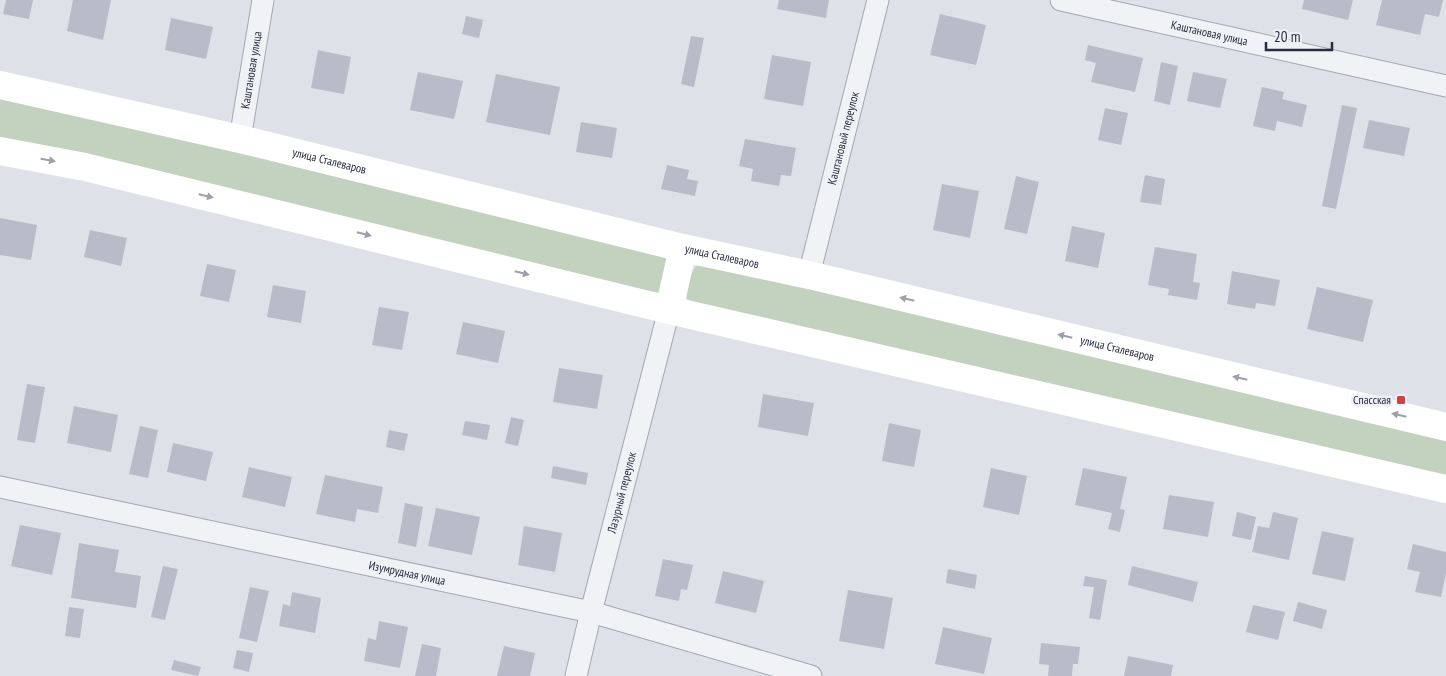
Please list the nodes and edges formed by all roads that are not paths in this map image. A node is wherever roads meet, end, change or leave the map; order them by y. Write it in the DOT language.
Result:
graph roads {
  1 [pos="263,0"];
  2 [pos="878,0"];
  3 [pos="1061,0"];
  4 [pos="0,85"];
  5 [pos="1446,86"];
  6 [pos="240,140"];
  7 [pos="0,151"];
  8 [pos="683,248"];
  9 [pos="809,275"];
  10 [pos="670,310"];
  11 [pos="1446,427"];
  12 [pos="0,487"];
  13 [pos="1446,489"];
  14 [pos="591,612"];
  15 [pos="576,676"];
  16 [pos="811,676"];
  1 -- 6 [label="street, Каштановая улица"];
  2 -- 9 [label="street, Каштановый переулок"];
  3 -- 5 [label="street, Каштановая улица"];
  4 -- 6 [label="main road, улица Сталеваров"];
  6 -- 8 [label="main road, улица Сталеваров"];
  7 -- 10 [label="main road, one-way"];
  8 -- 9 [label="main road, улица Сталеваров"];
  8 -- 10 [label="main road"];
  11 -- 9 [label="main road, улица Сталеваров, one-way"];
  10 -- 13 [label="main road"];
  10 -- 14 [label="street, Лазурный переулок"];
  12 -- 14 [label="street, Изумрудная улица"];
  14 -- 15 [label="street, Лазурный переулок"];
  14 -- 16 [label="street, Изумрудная улица"];
}
